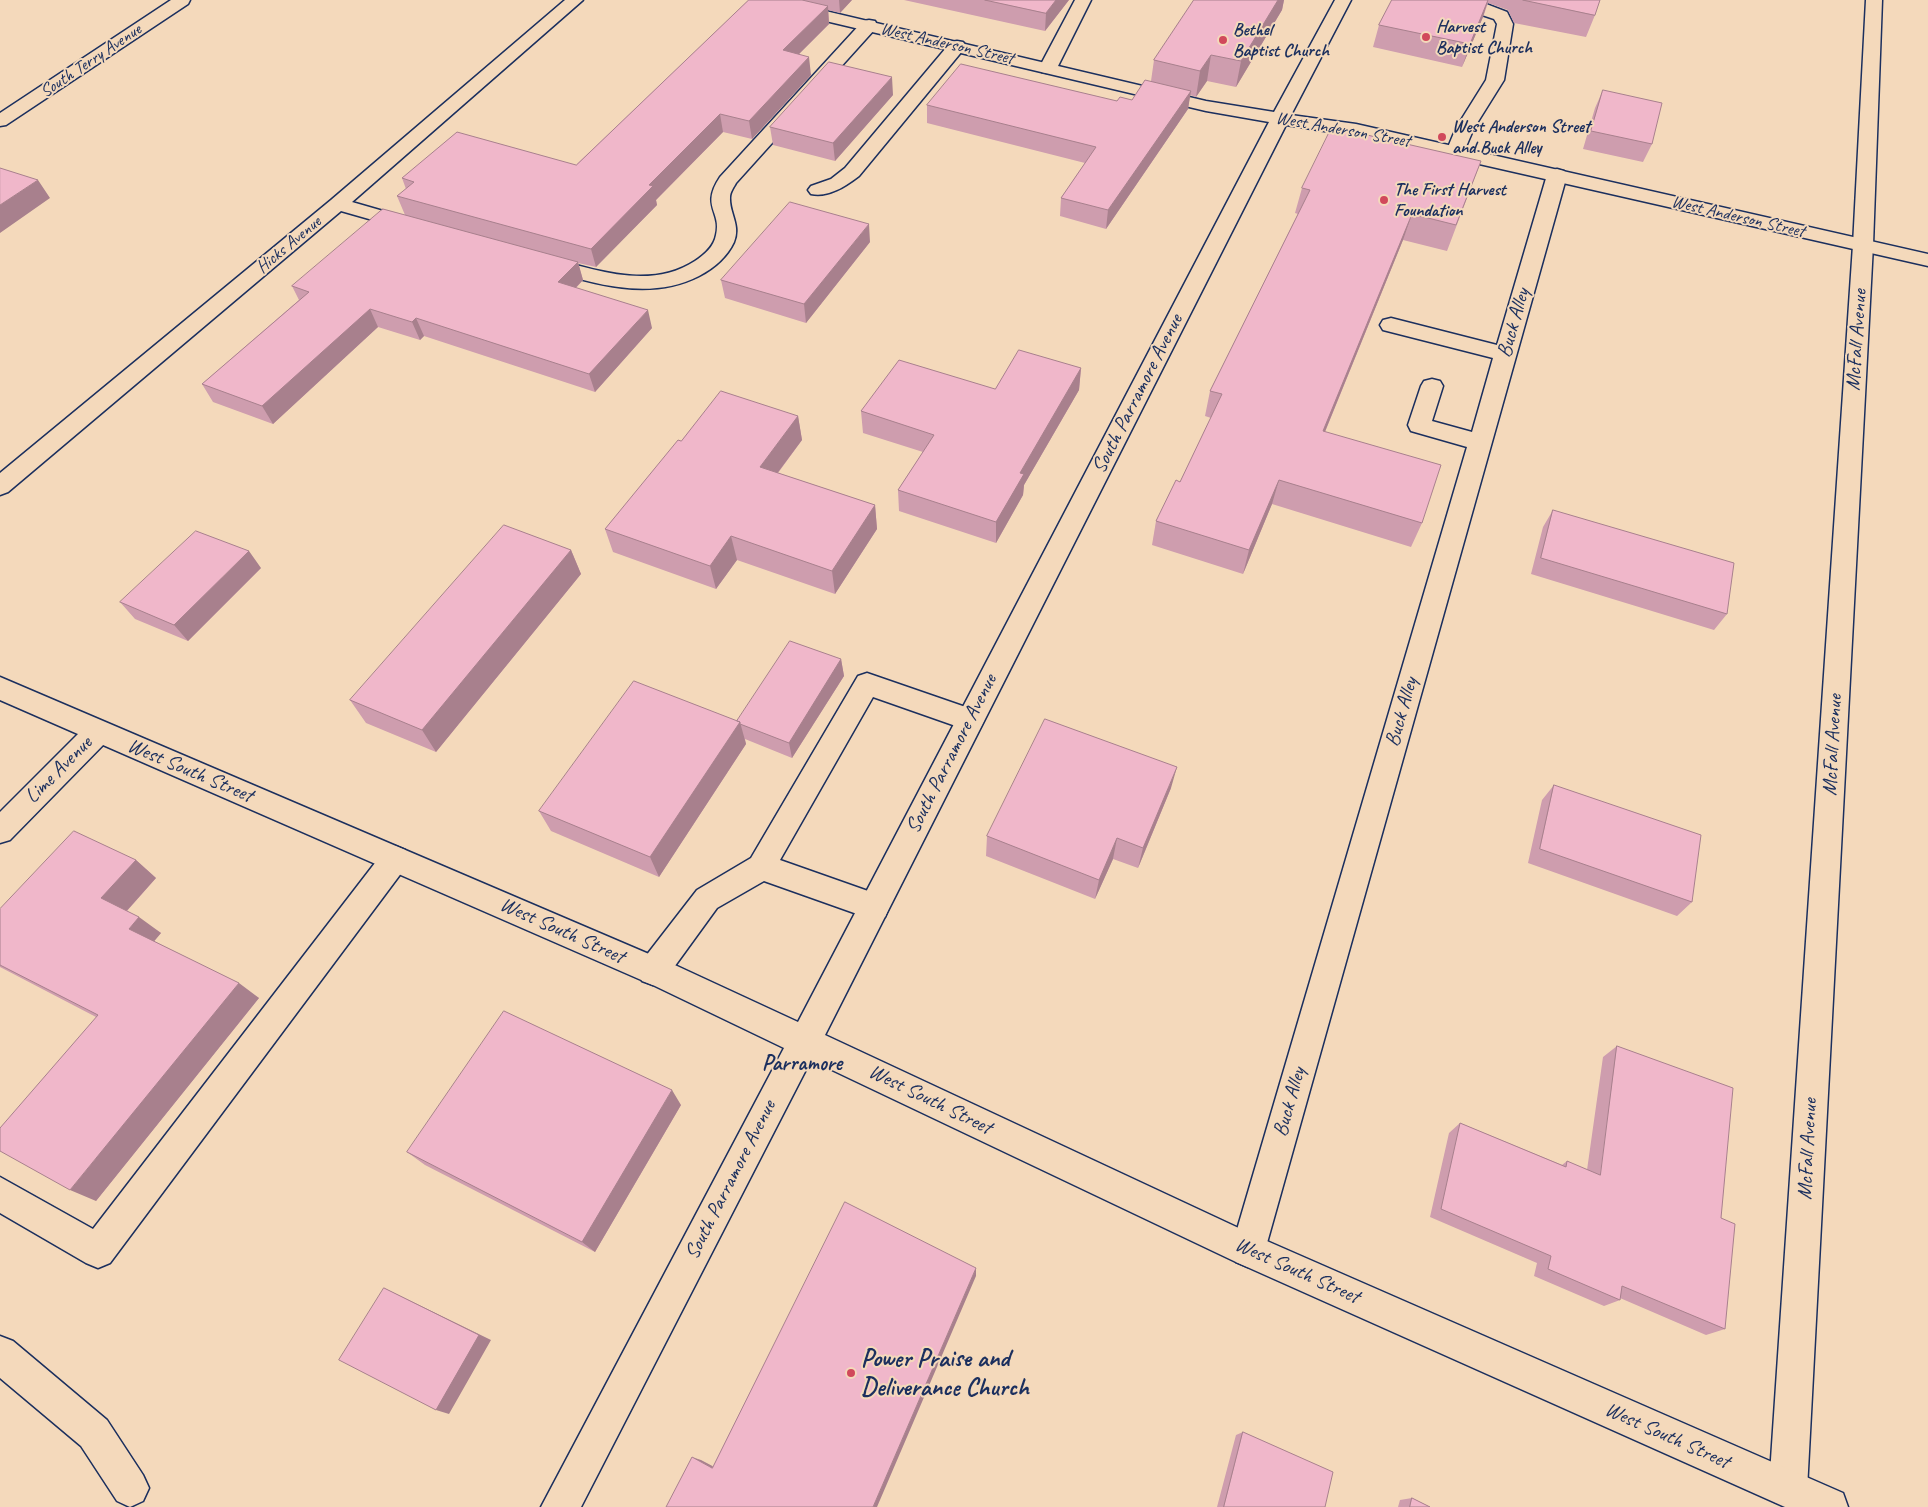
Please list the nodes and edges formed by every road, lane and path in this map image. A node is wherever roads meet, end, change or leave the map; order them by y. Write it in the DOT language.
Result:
graph roads {
  1 [pos="182,0"];
  2 [pos="575,0"];
  3 [pos="758,0"];
  4 [pos="1083,0"];
  5 [pos="1343,0"];
  6 [pos="1455,0"];
  7 [pos="1874,0"];
  8 [pos="869,25"];
  9 [pos="956,46"];
  10 [pos="1048,68"];
  11 [pos="1280,118"];
  12 [pos="0,121"];
  13 [pos="1455,152"];
  14 [pos="1557,175"];
  15 [pos="818,190"];
  16 [pos="338,204"];
  17 [pos="432,231"];
  18 [pos="1863,245"];
  19 [pos="526,257"];
  20 [pos="1928,260"];
  21 [pos="1391,325"];
  22 [pos="1505,354"];
  23 [pos="1432,386"];
  24 [pos="1480,443"];
  25 [pos="0,486"];
  26 [pos="0,688"];
  27 [pos="970,720"];
  28 [pos="98,732"];
  29 [pos="0,831"];
  30 [pos="396,859"];
  31 [pos="761,867"];
  32 [pos="874,908"];
  33 [pos="653,971"];
  34 [pos="804,1040"];
  35 [pos="0,1194"];
  36 [pos="1248,1250"];
  37 [pos="0,1354"];
  38 [pos="130,1488"];
  39 [pos="1788,1489"];
  40 [pos="560,1507"];
  41 [pos="1829,1507"];
  1 -- 12 [label="street, South Terry Avenue"];
  2 -- 16 [label="street, Hicks Avenue"];
  3 -- 8 [label="street, West Anderson Street"];
  4 -- 10 [label="street"];
  5 -- 11 [label="street, South Parramore Avenue"];
  6 -- 13 [label="street"];
  7 -- 18 [label="street, McFall Avenue"];
  8 -- 9 [label="street, West Anderson Street"];
  8 -- 19 [label="street"];
  9 -- 10 [label="street, West Anderson Street"];
  9 -- 15 [label="street"];
  10 -- 11 [label="street, West Anderson Street"];
  11 -- 13 [label="street, West Anderson Street"];
  11 -- 27 [label="street, South Parramore Avenue"];
  13 -- 14 [label="street, West Anderson Street"];
  14 -- 18 [label="street, West Anderson Street"];
  14 -- 22 [label="street, Buck Alley"];
  16 -- 17 [label="street"];
  16 -- 25 [label="street, Hicks Avenue"];
  18 -- 20 [label="street, West Anderson Street"];
  18 -- 39 [label="street, McFall Avenue"];
  21 -- 22 [label="street"];
  22 -- 24 [label="street, Buck Alley"];
  23 -- 24 [label="street"];
  24 -- 36 [label="street, Buck Alley"];
  26 -- 28 [label="street, West South Street"];
  27 -- 31 [label="street"];
  27 -- 32 [label="street, South Parramore Avenue"];
  28 -- 29 [label="street, Lime Avenue"];
  28 -- 30 [label="street, West South Street"];
  30 -- 33 [label="street, West South Street"];
  30 -- 35 [label="street"];
  31 -- 32 [label="street"];
  31 -- 33 [label="street"];
  32 -- 34 [label="street, South Parramore Avenue"];
  33 -- 34 [label="street, West South Street"];
  34 -- 36 [label="street, West South Street"];
  34 -- 40 [label="street, South Parramore Avenue"];
  36 -- 39 [label="street, West South Street"];
  37 -- 38 [label="street"];
  39 -- 41 [label="street, West South Street"];
}
